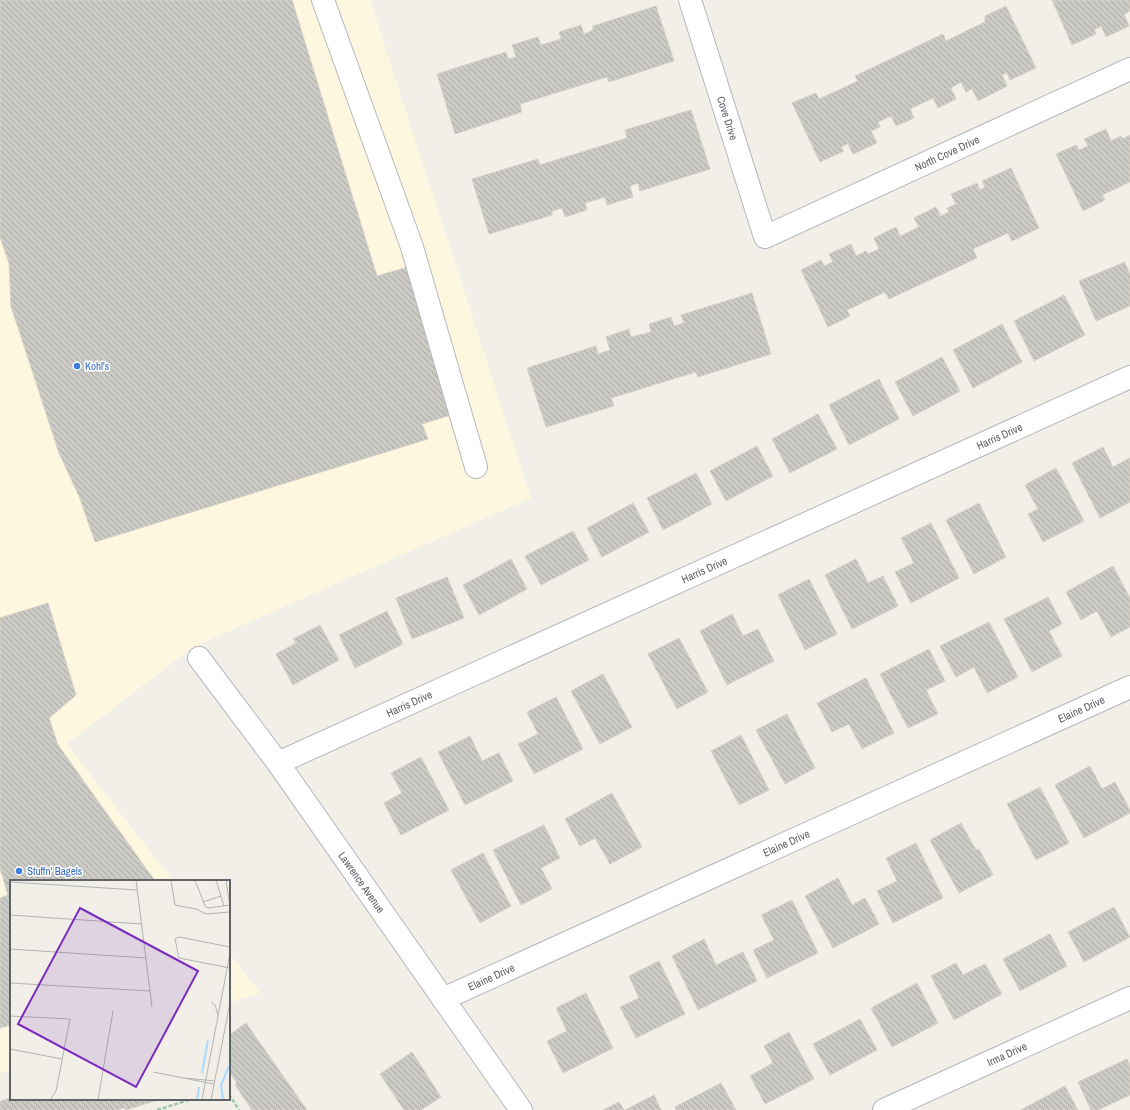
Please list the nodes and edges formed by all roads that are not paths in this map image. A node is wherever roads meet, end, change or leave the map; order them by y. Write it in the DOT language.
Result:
graph roads {
  1 [pos="323,0"];
  2 [pos="690,0"];
  3 [pos="1130,69"];
  4 [pos="765,236"];
  5 [pos="1130,377"];
  6 [pos="476,468"];
  7 [pos="199,658"];
  8 [pos="1130,687"];
  9 [pos="278,763"];
  10 [pos="1130,998"];
  11 [pos="443,999"];
  12 [pos="521,1110"];
  13 [pos="884,1110"];
  1 -- 6 [label="street"];
  2 -- 4 [label="street, Cove Drive"];
  3 -- 4 [label="street, North Cove Drive"];
  5 -- 9 [label="street, Harris Drive"];
  7 -- 9 [label="street, Lawrence Avenue"];
  8 -- 11 [label="street, Elaine Drive"];
  9 -- 11 [label="street, Lawrence Avenue"];
  10 -- 13 [label="street, Irma Drive"];
  11 -- 12 [label="street, Lawrence Avenue"];
}
